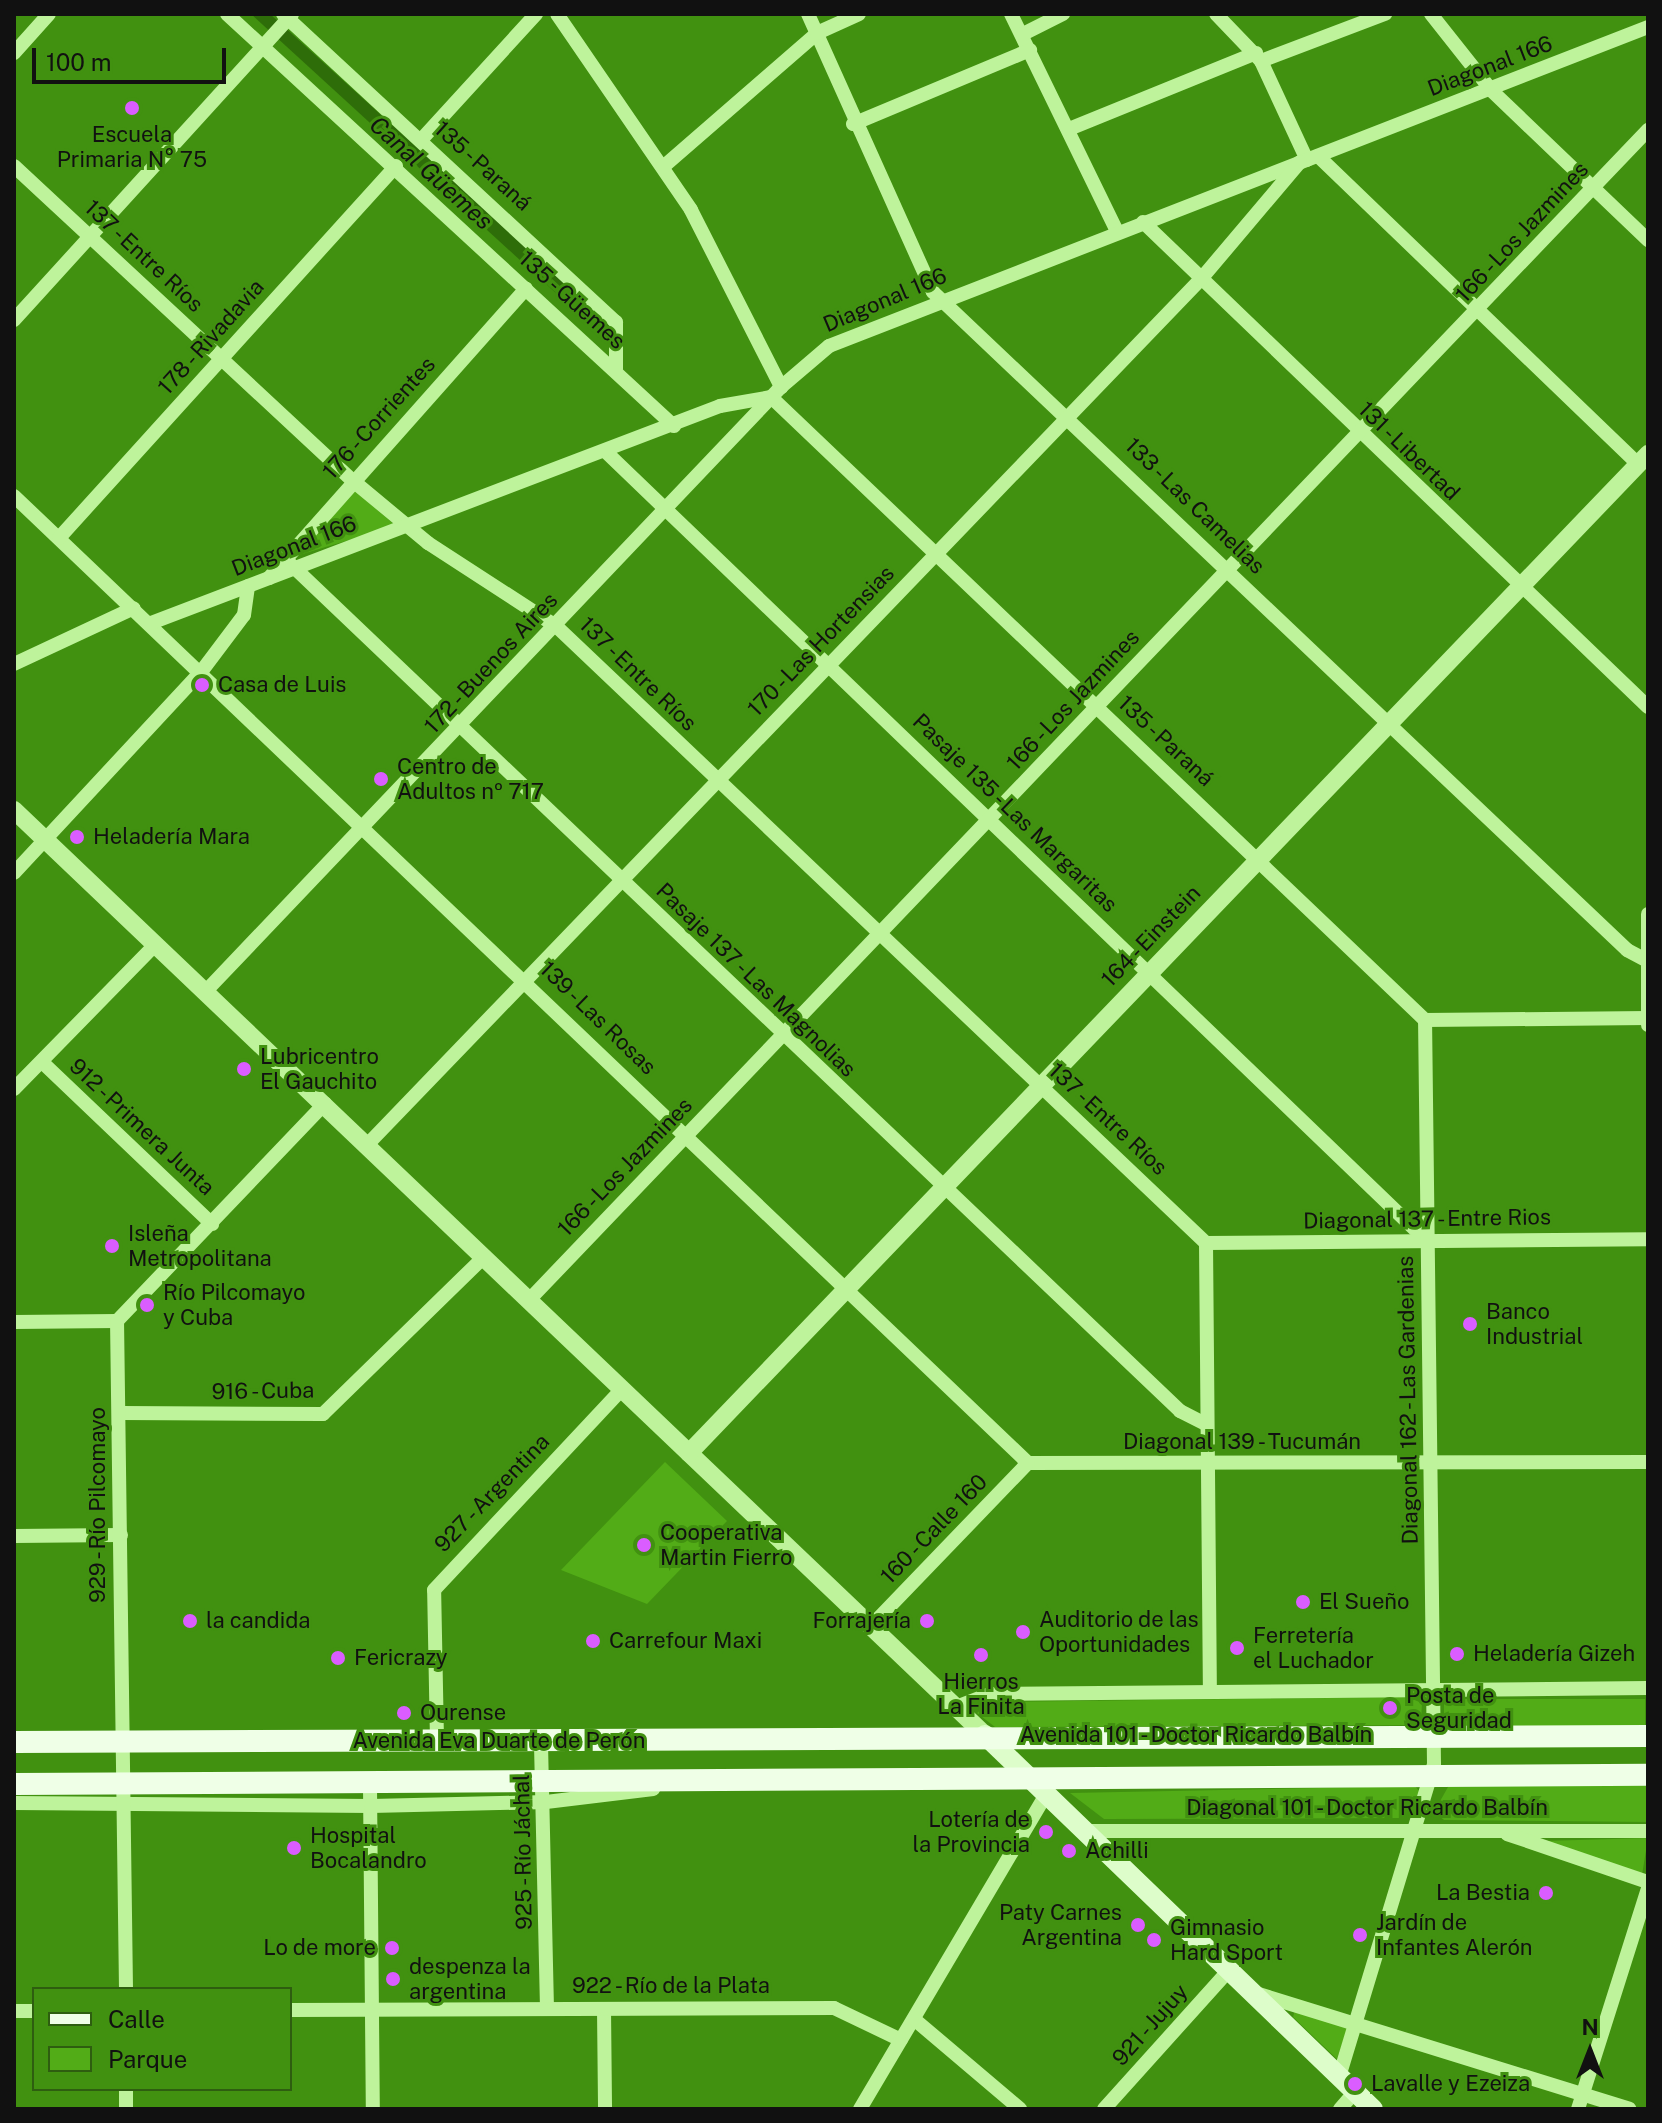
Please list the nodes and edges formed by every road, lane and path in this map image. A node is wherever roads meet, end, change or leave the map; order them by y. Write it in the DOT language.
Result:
graph roads {
  1 [pos="49,14"];
  2 [pos="227,14"];
  3 [pos="536,14"];
  4 [pos="557,14"];
  5 [pos="808,14"];
  6 [pos="859,14"];
  7 [pos="1011,14"];
  8 [pos="1063,14"];
  9 [pos="1216,14"];
  10 [pos="1385,14"];
  11 [pos="1431,14"];
  12 [pos="286,17"];
  13 [pos="1648,27"];
  14 [pos="817,33"];
  15 [pos="1023,34"];
  16 [pos="266,43"];
  17 [pos="1030,50"];
  18 [pos="14,53"];
  19 [pos="1259,57"];
  20 [pos="1492,91"];
  21 [pos="853,124"];
  22 [pos="1069,129"];
  23 [pos="1648,130"];
  24 [pos="421,140"];
  25 [pos="1308,159"];
  26 [pos="14,166"];
  27 [pos="396,166"];
  28 [pos="663,167"];
  29 [pos="1593,188"];
  30 [pos="1143,222"];
  31 [pos="1117,231"];
  32 [pos="90,235"];
  33 [pos="1648,240"];
  34 [pos="1201,279"];
  35 [pos="526,289"];
  36 [pos="941,298"];
  37 [pos="1476,312"];
  38 [pos="14,320"];
  39 [pos="222,358"];
  40 [pos="616,369"];
  41 [pos="776,392"];
  42 [pos="1070,416"];
  43 [pos="674,426"];
  44 [pos="1358,432"];
  45 [pos="605,451"];
  46 [pos="1643,459"];
  47 [pos="352,480"];
  48 [pos="14,496"];
  49 [pos="666,512"];
  50 [pos="407,526"];
  51 [pos="59,538"];
  52 [pos="937,551"];
  53 [pos="282,556"];
  54 [pos="294,569"];
  55 [pos="1228,569"];
  56 [pos="269,578"];
  57 [pos="248,586"];
  58 [pos="1520,590"];
  59 [pos="134,608"];
  60 [pos="151,623"];
  61 [pos="556,626"];
  62 [pos="14,664"];
  63 [pos="829,665"];
  64 [pos="201,672"];
  65 [pos="1098,707"];
  66 [pos="1648,707"];
  67 [pos="1392,724"];
  68 [pos="462,726"];
  69 [pos="718,781"];
  70 [pos="14,810"];
  71 [pos="989,820"];
  72 [pos="363,828"];
  73 [pos="46,840"];
  74 [pos="1259,859"];
  75 [pos="14,873"];
  76 [pos="620,880"];
  77 [pos="1648,914"];
  78 [pos="880,934"];
  79 [pos="156,944"];
  80 [pos="1648,961"];
  81 [pos="1150,971"];
  82 [pos="526,979"];
  83 [pos="206,991"];
  84 [pos="1648,1018"];
  85 [pos="1425,1020"];
  86 [pos="1648,1026"];
  87 [pos="781,1035"];
  88 [pos="42,1062"];
  89 [pos="1040,1086"];
  90 [pos="14,1089"];
  91 [pos="325,1103"];
  92 [pos="687,1135"];
  93 [pos="367,1145"];
  94 [pos="943,1187"];
  95 [pos="212,1224"];
  96 [pos="1648,1239"];
  97 [pos="1428,1242"];
  98 [pos="1206,1243"];
  99 [pos="485,1256"];
  100 [pos="847,1289"];
  101 [pos="530,1299"];
  102 [pos="117,1321"];
  103 [pos="14,1322"];
  104 [pos="622,1389"];
  105 [pos="121,1413"];
  106 [pos="1207,1425"];
  107 [pos="689,1453"];
  108 [pos="1648,1462"];
  109 [pos="1028,1463"];
  110 [pos="1431,1463"];
  111 [pos="1208,1464"];
  112 [pos="121,1535"];
  113 [pos="14,1536"];
  114 [pos="871,1626"];
  115 [pos="1648,1688"];
  116 [pos="1433,1689"];
  117 [pos="1210,1692"];
  118 [pos="956,1707"];
  119 [pos="985,1735"];
  120 [pos="1435,1735"];
  121 [pos="1648,1736"];
  122 [pos="437,1740"];
  123 [pos="121,1742"];
  124 [pos="19,1744"];
  125 [pos="541,1744"];
  126 [pos="1648,1775"];
  127 [pos="1029,1779"];
  128 [pos="1433,1780"];
  129 [pos="14,1784"];
  130 [pos="545,1793"];
  131 [pos="122,1794"];
  132 [pos="1046,1795"];
  133 [pos="370,1796"];
  134 [pos="14,1803"];
  135 [pos="1418,1830"];
  136 [pos="1086,1831"];
  137 [pos="1504,1831"];
  138 [pos="1648,1831"];
  139 [pos="1648,1885"];
  140 [pos="1229,1970"];
  141 [pos="126,1987"];
  142 [pos="1252,1992"];
  143 [pos="547,2008"];
  144 [pos="604,2009"];
  145 [pos="292,2010"];
  146 [pos="372,2010"];
  147 [pos="914,2019"];
  148 [pos="1357,2022"];
  149 [pos="901,2040"];
  150 [pos="1339,2077"];
  151 [pos="1355,2092"];
  152 [pos="1580,2102"];
  153 [pos="373,2109"];
  154 [pos="605,2109"];
  155 [pos="860,2109"];
  156 [pos="1020,2109"];
  157 [pos="1104,2109"];
  158 [pos="1340,2109"];
  159 [pos="1373,2109"];
  160 [pos="1629,2109"];
  1 -- 18 [label="street"];
  2 -- 16 [label="street, 135 - Güemes"];
  3 -- 24 [label="street"];
  4 -- 28 [label="street, 135 - Paraná"];
  5 -- 14 [label="street, 133 - Las Camelias"];
  6 -- 14 [label="street"];
  7 -- 15 [label="street"];
  8 -- 15 [label="street"];
  9 -- 19 [label="street"];
  10 -- 19 [label="street"];
  11 -- 20 [label="street"];
  12 -- 16 [label="street"];
  12 -- 24 [label="street, 135 - Paraná"];
  13 -- 20 [label="street, Diagonal 166"];
  14 -- 21 [label="street, 133 - Las Camelias"];
  14 -- 28 [label="street"];
  15 -- 17 [label="street"];
  16 -- 27 [label="street, 135 - Güemes"];
  16 -- 32 [label="street"];
  17 -- 21 [label="street"];
  17 -- 22 [label="street"];
  19 -- 22 [label="street"];
  19 -- 25 [label="street"];
  20 -- 25 [label="street, Diagonal 166"];
  20 -- 29 [label="street"];
  21 -- 36 [label="street, 133 - Las Camelias"];
  22 -- 31 [label="street"];
  23 -- 29 [label="street, 166 - Los Jazmines"];
  24 -- 40 [label="street, 135 - Paraná"];
  25 -- 30 [label="street, Diagonal 166"];
  25 -- 34 [label="street, 170 - Las Hortensias"];
  25 -- 37 [label="street"];
  26 -- 32 [label="street, 137 - Entre Ríos"];
  27 -- 35 [label="street, 135 - Güemes"];
  27 -- 39 [label="street, 178 - Rivadavia"];
  28 -- 41 [label="street, 135 - Paraná"];
  29 -- 33 [label="street"];
  29 -- 37 [label="street, 166 - Los Jazmines"];
  30 -- 31 [label="street, Diagonal 166"];
  30 -- 34 [label="street, 131 - Libertad"];
  31 -- 36 [label="street, Diagonal 166"];
  32 -- 38 [label="street"];
  32 -- 39 [label="street, 137 - Entre Ríos"];
  34 -- 42 [label="street, 170 - Las Hortensias"];
  34 -- 44 [label="street, 131 - Libertad"];
  35 -- 40 [label="street, 135 - Güemes"];
  35 -- 47 [label="street, 176 - Corrientes"];
  36 -- 41 [label="street, Diagonal 166"];
  36 -- 42 [label="street, 133 - Las Camelias"];
  37 -- 44 [label="street, 166 - Los Jazmines"];
  37 -- 46 [label="street"];
  39 -- 47 [label="street, 137 - Entre Ríos"];
  39 -- 51 [label="street, 178 - Rivadavia"];
  40 -- 43 [label="street, 135 - Güemes"];
  41 -- 43 [label="street, Diagonal 166"];
  41 -- 49 [label="street, 172 - Buenos Aires"];
  41 -- 52 [label="street, 135 - Paraná"];
  42 -- 52 [label="street, 170 - Las Hortensias"];
  42 -- 55 [label="street, 133 - Las Camelias"];
  43 -- 45 [label="street, Diagonal 166"];
  44 -- 55 [label="street, 166 - Los Jazmines"];
  44 -- 58 [label="street, 131 - Libertad"];
  45 -- 49 [label="street, Pasaje 135 - Las Margaritas"];
  45 -- 50 [label="street, Diagonal 166"];
  46 -- 58 [label="street, 164 - Einstein"];
  47 -- 50 [label="street, 137 - Entre Ríos"];
  47 -- 53 [label="street, 176 - Corrientes"];
  48 -- 51 [label="street, 139 - Las Rosas"];
  49 -- 61 [label="street, 172 - Buenos Aires"];
  49 -- 63 [label="street, Pasaje 135 - Las Margaritas"];
  50 -- 54 [label="street, Diagonal 166"];
  50 -- 61 [label="street, 137 - Entre Ríos"];
  51 -- 59 [label="street, 139 - Las Rosas"];
  52 -- 63 [label="street, 170 - Las Hortensias"];
  52 -- 65 [label="street, 135 - Paraná"];
  53 -- 54 [label="street, Pasaje 137 - Las Magnolias"];
  53 -- 56 [label="street, 176 - Corrientes"];
  54 -- 56 [label="street, Diagonal 166"];
  54 -- 68 [label="street, Pasaje 137 - Las Magnolias"];
  55 -- 65 [label="street, 166 - Los Jazmines"];
  55 -- 67 [label="street, 133 - Las Camelias"];
  56 -- 57 [label="street, Diagonal 166"];
  57 -- 60 [label="street, Diagonal 166"];
  57 -- 64 [label="street"];
  58 -- 66 [label="street, 131 - Libertad"];
  58 -- 67 [label="street, 164 - Einstein"];
  59 -- 60 [label="street, 139 - Las Rosas"];
  59 -- 62 [label="street"];
  60 -- 64 [label="street, 139 - Las Rosas"];
  61 -- 68 [label="street, 172 - Buenos Aires"];
  61 -- 69 [label="street, 137 - Entre Ríos"];
  63 -- 69 [label="street, 170 - Las Hortensias"];
  63 -- 71 [label="street, Pasaje 135 - Las Margaritas"];
  64 -- 72 [label="street, 139 - Las Rosas"];
  64 -- 73 [label="street"];
  65 -- 71 [label="street, 166 - Los Jazmines"];
  65 -- 74 [label="street, 135 - Paraná"];
  67 -- 74 [label="street, 164 - Einstein"];
  67 -- 80 [label="street, 133 - Las Camelias"];
  68 -- 72 [label="street, 172 - Buenos Aires"];
  68 -- 76 [label="street, Pasaje 137 - Las Magnolias"];
  69 -- 76 [label="street, 170 - Las Hortensias"];
  69 -- 78 [label="street, 137 - Entre Ríos"];
  70 -- 73 [label="street"];
  71 -- 78 [label="street, 166 - Los Jazmines"];
  71 -- 81 [label="street, Pasaje 135 - Las Margaritas"];
  72 -- 82 [label="street, 139 - Las Rosas"];
  72 -- 83 [label="street, 172 - Buenos Aires"];
  73 -- 75 [label="street"];
  73 -- 79 [label="street"];
  74 -- 81 [label="street, 164 - Einstein"];
  74 -- 85 [label="street, 135 - Paraná"];
  76 -- 82 [label="street, 170 - Las Hortensias"];
  76 -- 87 [label="street, Pasaje 137 - Las Magnolias"];
  77 -- 80 [label="street"];
  78 -- 87 [label="street, 166 - Los Jazmines"];
  78 -- 89 [label="street, 137 - Entre Ríos"];
  79 -- 83 [label="street"];
  79 -- 88 [label="street"];
  80 -- 84 [label="street"];
  81 -- 89 [label="street, 164 - Einstein"];
  81 -- 97 [label="street, Pasaje 135 - Las Margaritas"];
  82 -- 92 [label="street, 139 - Las Rosas"];
  82 -- 93 [label="street, 170 - Las Hortensias"];
  83 -- 91 [label="street"];
  84 -- 85 [label="street"];
  84 -- 86 [label="street"];
  85 -- 97 [label="street, Diagonal 162 - Las Gardenias"];
  87 -- 92 [label="street, 166 - Los Jazmines"];
  87 -- 94 [label="street, Pasaje 137 - Las Magnolias"];
  88 -- 90 [label="street"];
  88 -- 95 [label="street, 912 - Primera Junta"];
  89 -- 94 [label="street, 164 - Einstein"];
  89 -- 98 [label="street, 137 - Entre Ríos"];
  91 -- 93 [label="street"];
  91 -- 95 [label="street"];
  92 -- 100 [label="street, 139 - Las Rosas"];
  92 -- 101 [label="street, 166 - Los Jazmines"];
  93 -- 99 [label="street"];
  94 -- 100 [label="street, 164 - Einstein"];
  94 -- 106 [label="street, Pasaje 137 - Las Magnolias"];
  95 -- 102 [label="street"];
  96 -- 97 [label="street, Diagonal 137 - Entre Rios"];
  97 -- 98 [label="street, Diagonal 137 - Entre Rios"];
  97 -- 110 [label="street, Diagonal 162 - Las Gardenias"];
  98 -- 106 [label="street"];
  99 -- 101 [label="street"];
  99 -- 105 [label="street, 916 - Cuba"];
  100 -- 107 [label="street, 164 - Einstein"];
  100 -- 109 [label="street, 139 - Las Rosas"];
  101 -- 104 [label="street"];
  102 -- 103 [label="street"];
  102 -- 105 [label="street, 929 - Río Pilcomayo"];
  104 -- 107 [label="street"];
  104 -- 122 [label="street, 927 - Argentina"];
  105 -- 112 [label="street, 929 - Río Pilcomayo"];
  106 -- 111 [label="street"];
  107 -- 114 [label="street"];
  108 -- 110 [label="street, Diagonal 139 - Tucumán"];
  109 -- 111 [label="street, Diagonal 139 - Tucumán"];
  109 -- 114 [label="street, 160 - Calle 160"];
  110 -- 111 [label="street, Diagonal 139 - Tucumán"];
  110 -- 116 [label="street, Diagonal 162 - Las Gardenias"];
  111 -- 117 [label="street"];
  112 -- 113 [label="street"];
  112 -- 123 [label="street, 929 - Río Pilcomayo"];
  114 -- 118 [label="street"];
  115 -- 116 [label="street"];
  116 -- 117 [label="street"];
  116 -- 120 [label="street, Diagonal 162 - Las Gardenias"];
  117 -- 118 [label="street"];
  118 -- 119 [label="street"];
  119 -- 120 [label="main road, Avenida 101 - Doctor Ricardo Balbín"];
  119 -- 125 [label="main road, Avenida Eva Duarte de Perón"];
  119 -- 127 [label="main road"];
  120 -- 121 [label="main road, Avenida 101 - Doctor Ricardo Balbín"];
  120 -- 128 [label="street, Diagonal 162 - Las Gardenias"];
  122 -- 123 [label="main road, Avenida Eva Duarte de Perón"];
  122 -- 125 [label="main road, Avenida Eva Duarte de Perón"];
  123 -- 124 [label="main road, Avenida Eva Duarte de Perón"];
  123 -- 131 [label="street, 929 - Río Pilcomayo"];
  125 -- 130 [label="street, 925 - Río Jáchal"];
  126 -- 128 [label="main road, Avenida 101 - Doctor Ricardo Balbín"];
  127 -- 128 [label="main road, Avenida 101 - Doctor Ricardo Balbín"];
  127 -- 130 [label="main road, Avenida Eva Duarte de Perón"];
  127 -- 132 [label="main road"];
  128 -- 135 [label="street, Diagonal 162 - Las Gardenias"];
  129 -- 131 [label="main road, Avenida Eva Duarte de Perón"];
  130 -- 133 [label="main road, Avenida Eva Duarte de Perón"];
  130 -- 143 [label="street, 925 - Río Jáchal"];
  131 -- 133 [label="main road, Avenida Eva Duarte de Perón"];
  131 -- 134 [label="street, Avenida Eva Duarte de Perón"];
  131 -- 141 [label="street, 929 - Río Pilcomayo"];
  132 -- 136 [label="main road"];
  132 -- 147 [label="street"];
  133 -- 146 [label="street"];
  135 -- 136 [label="street, Diagonal 101 - Doctor Ricardo Balbín"];
  135 -- 137 [label="street, Diagonal 101 - Doctor Ricardo Balbín"];
  135 -- 148 [label="street, Diagonal 162 - Las Gardenias"];
  136 -- 140 [label="main road"];
  137 -- 138 [label="street, Diagonal 101 - Doctor Ricardo Balbín"];
  137 -- 139 [label="street"];
  139 -- 152 [label="street"];
  140 -- 142 [label="main road"];
  140 -- 157 [label="street, 921 - Jujuy"];
  142 -- 148 [label="street"];
  142 -- 150 [label="main road"];
  143 -- 144 [label="street, 922 - Río de la Plata"];
  143 -- 146 [label="street, 922 - Río de la Plata"];
  144 -- 149 [label="street, 922 - Río de la Plata"];
  144 -- 154 [label="street"];
  145 -- 146 [label="street, 922 - Río de la Plata"];
  146 -- 153 [label="street"];
  147 -- 149 [label="street"];
  147 -- 156 [label="street"];
  148 -- 150 [label="street, Diagonal 162 - Las Gardenias"];
  148 -- 152 [label="street"];
  149 -- 155 [label="street"];
  150 -- 151 [label="main road"];
  151 -- 158 [label="street"];
  151 -- 159 [label="main road"];
  152 -- 160 [label="street"];
}
